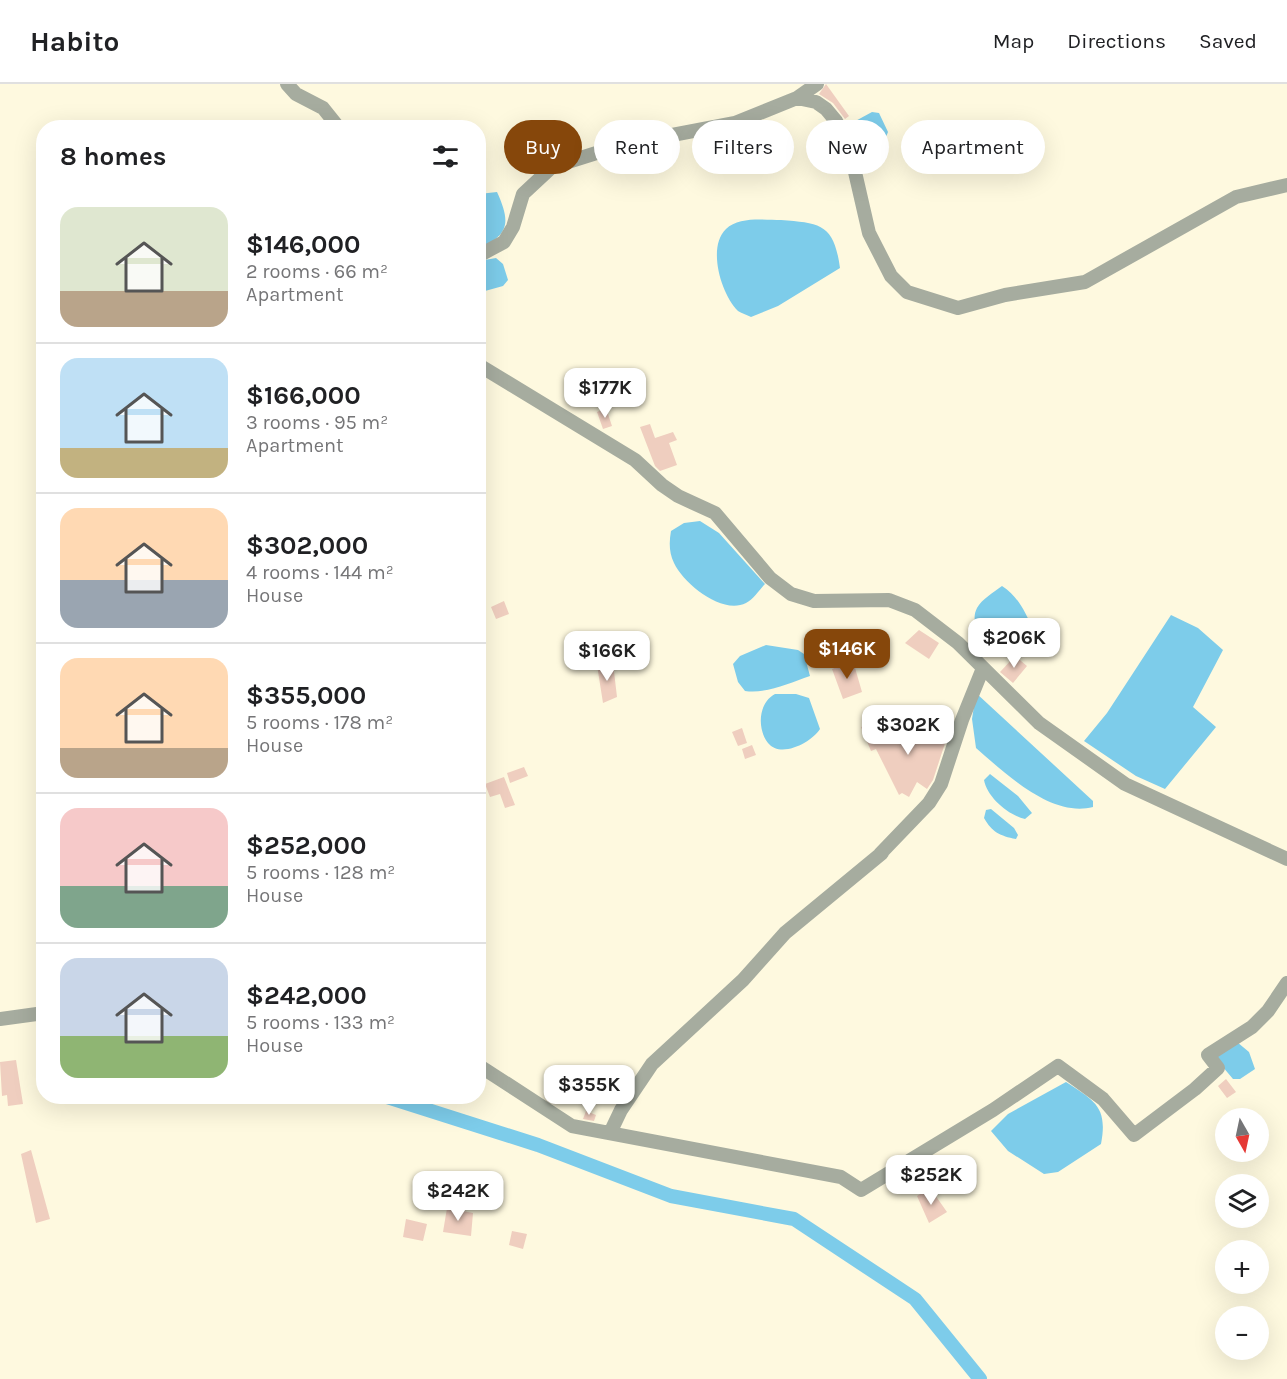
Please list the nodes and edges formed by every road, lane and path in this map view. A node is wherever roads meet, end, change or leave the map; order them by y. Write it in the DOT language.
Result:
graph roads {
  1 [pos="287,84"];
  2 [pos="817,84"];
  3 [pos="797,98"];
  4 [pos="333,120"];
  5 [pos="1287,185"];
  6 [pos="486,252"];
  7 [pos="486,369"];
  8 [pos="983,668"];
  9 [pos="1287,859"];
  10 [pos="1287,983"];
  11 [pos="36,1013"];
  12 [pos="0,1020"];
  13 [pos="486,1070"];
  14 [pos="610,1133"];
  1 -- 4 [label="street"];
  2 -- 3 [label="street"];
  3 -- 5 [label="street"];
  3 -- 6 [label="street"];
  7 -- 8 [label="street"];
  8 -- 9 [label="street"];
  8 -- 14 [label="street"];
  10 -- 14 [label="street"];
  11 -- 12 [label="street"];
  13 -- 14 [label="street"];
}
